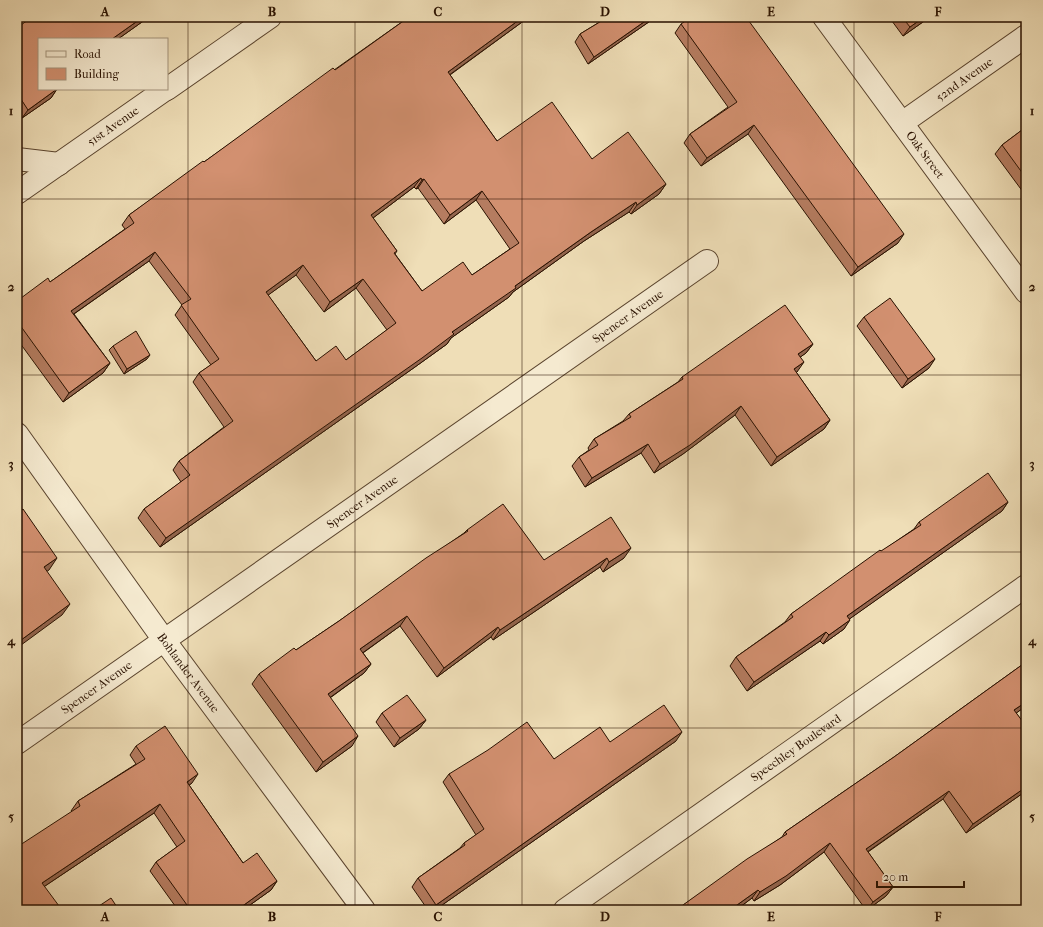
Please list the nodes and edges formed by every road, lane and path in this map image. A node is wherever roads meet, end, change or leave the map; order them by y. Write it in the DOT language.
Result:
graph roads {
  1 [pos="270,17"];
  2 [pos="824,17"];
  3 [pos="1026,36"];
  4 [pos="168,88"];
  5 [pos="166,90"];
  6 [pos="902,123"];
  7 [pos="17,159"];
  8 [pos="59,164"];
  9 [pos="17,194"];
  10 [pos="707,261"];
  11 [pos="1026,292"];
  12 [pos="17,434"];
  13 [pos="1026,586"];
  14 [pos="164,640"];
  15 [pos="17,742"];
  16 [pos="364,910"];
  17 [pos="565,910"];
  1 -- 4 [label="street, 51st Avenue"];
  2 -- 6 [label="street, Oak Street"];
  3 -- 6 [label="street, 52nd Avenue"];
  5 -- 8 [label="street, 51st Avenue"];
  6 -- 11 [label="street, Oak Street"];
  7 -- 8 [label="street"];
  8 -- 9 [label="street, 51st Avenue"];
  10 -- 14 [label="street, Spencer Avenue"];
  12 -- 14 [label="street, Bohlander Avenue"];
  13 -- 17 [label="street, Speechley Boulevard"];
  14 -- 15 [label="street, Spencer Avenue"];
  14 -- 16 [label="street, Bohlander Avenue"];
}
